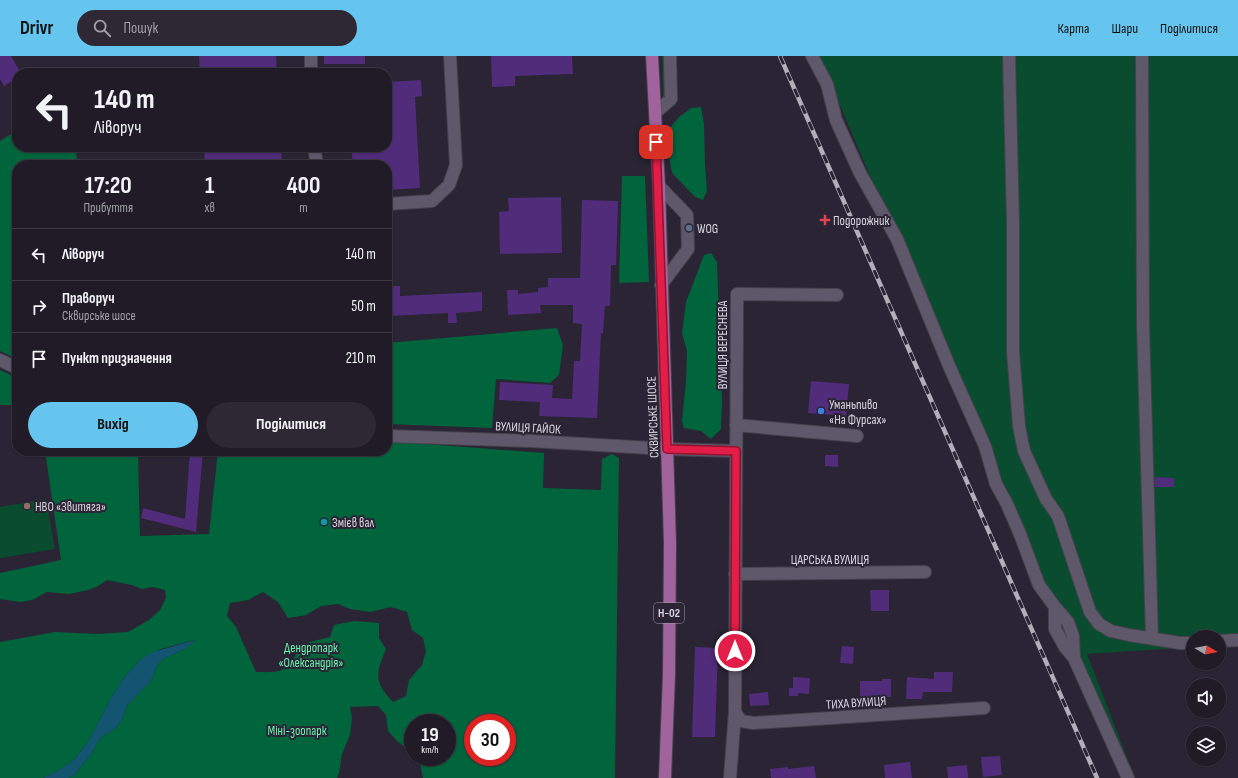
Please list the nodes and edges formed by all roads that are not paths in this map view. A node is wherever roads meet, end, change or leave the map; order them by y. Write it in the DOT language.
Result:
graph roads {
  1 [pos="311,56"];
  2 [pos="450,56"];
  3 [pos="652,56"];
  4 [pos="670,56"];
  5 [pos="812,56"];
  6 [pos="1009,56"];
  7 [pos="1142,56"];
  8 [pos="311,68"];
  9 [pos="655,113"];
  10 [pos="659,186"];
  11 [pos="392,204"];
  12 [pos="661,285"];
  13 [pos="836,295"];
  14 [pos="0,360"];
  15 [pos="12,366"];
  16 [pos="736,425"];
  17 [pos="392,436"];
  18 [pos="857,436"];
  19 [pos="667,449"];
  20 [pos="736,451"];
  21 [pos="926,572"];
  22 [pos="735,574"];
  23 [pos="1152,638"];
  24 [pos="1238,640"];
  25 [pos="1226,641"];
  26 [pos="1186,643"];
  27 [pos="984,708"];
  28 [pos="735,712"];
  29 [pos="665,778"];
  30 [pos="730,778"];
  31 [pos="1128,778"];
  1 -- 8 [label="street"];
  2 -- 11 [label="street"];
  3 -- 9 [label="main road, СКВИРСЬКЕ ШОСЕ / Н-02"];
  4 -- 9 [label="street"];
  5 -- 31 [label="street"];
  6 -- 23 [label="street"];
  7 -- 23 [label="street"];
  9 -- 10 [label="main road, СКВИРСЬКЕ ШОСЕ / Н-02"];
  10 -- 12 [label="main road, СКВИРСЬКЕ ШОСЕ / Н-02"];
  10 -- 12 [label="street"];
  12 -- 19 [label="main road, СКВИРСЬКЕ ШОСЕ / Н-02"];
  13 -- 16 [label="street, ВУЛИЦЯ ВЕРЕСНЕВА"];
  14 -- 15 [label="street"];
  16 -- 18 [label="street"];
  16 -- 20 [label="street"];
  17 -- 19 [label="street, ВУЛИЦЯ ГАЙОК"];
  19 -- 20 [label="street, ВУЛИЦЯ ГАЙОК"];
  19 -- 29 [label="main road, СКВИРСЬКЕ ШОСЕ / Н-02"];
  20 -- 22 [label="street"];
  21 -- 22 [label="street, ЦАРСЬКА ВУЛИЦЯ"];
  22 -- 28 [label="street"];
  23 -- 26 [label="street"];
  24 -- 25 [label="street"];
  27 -- 28 [label="street, ТИХА ВУЛИЦЯ"];
  28 -- 30 [label="street"];
}
